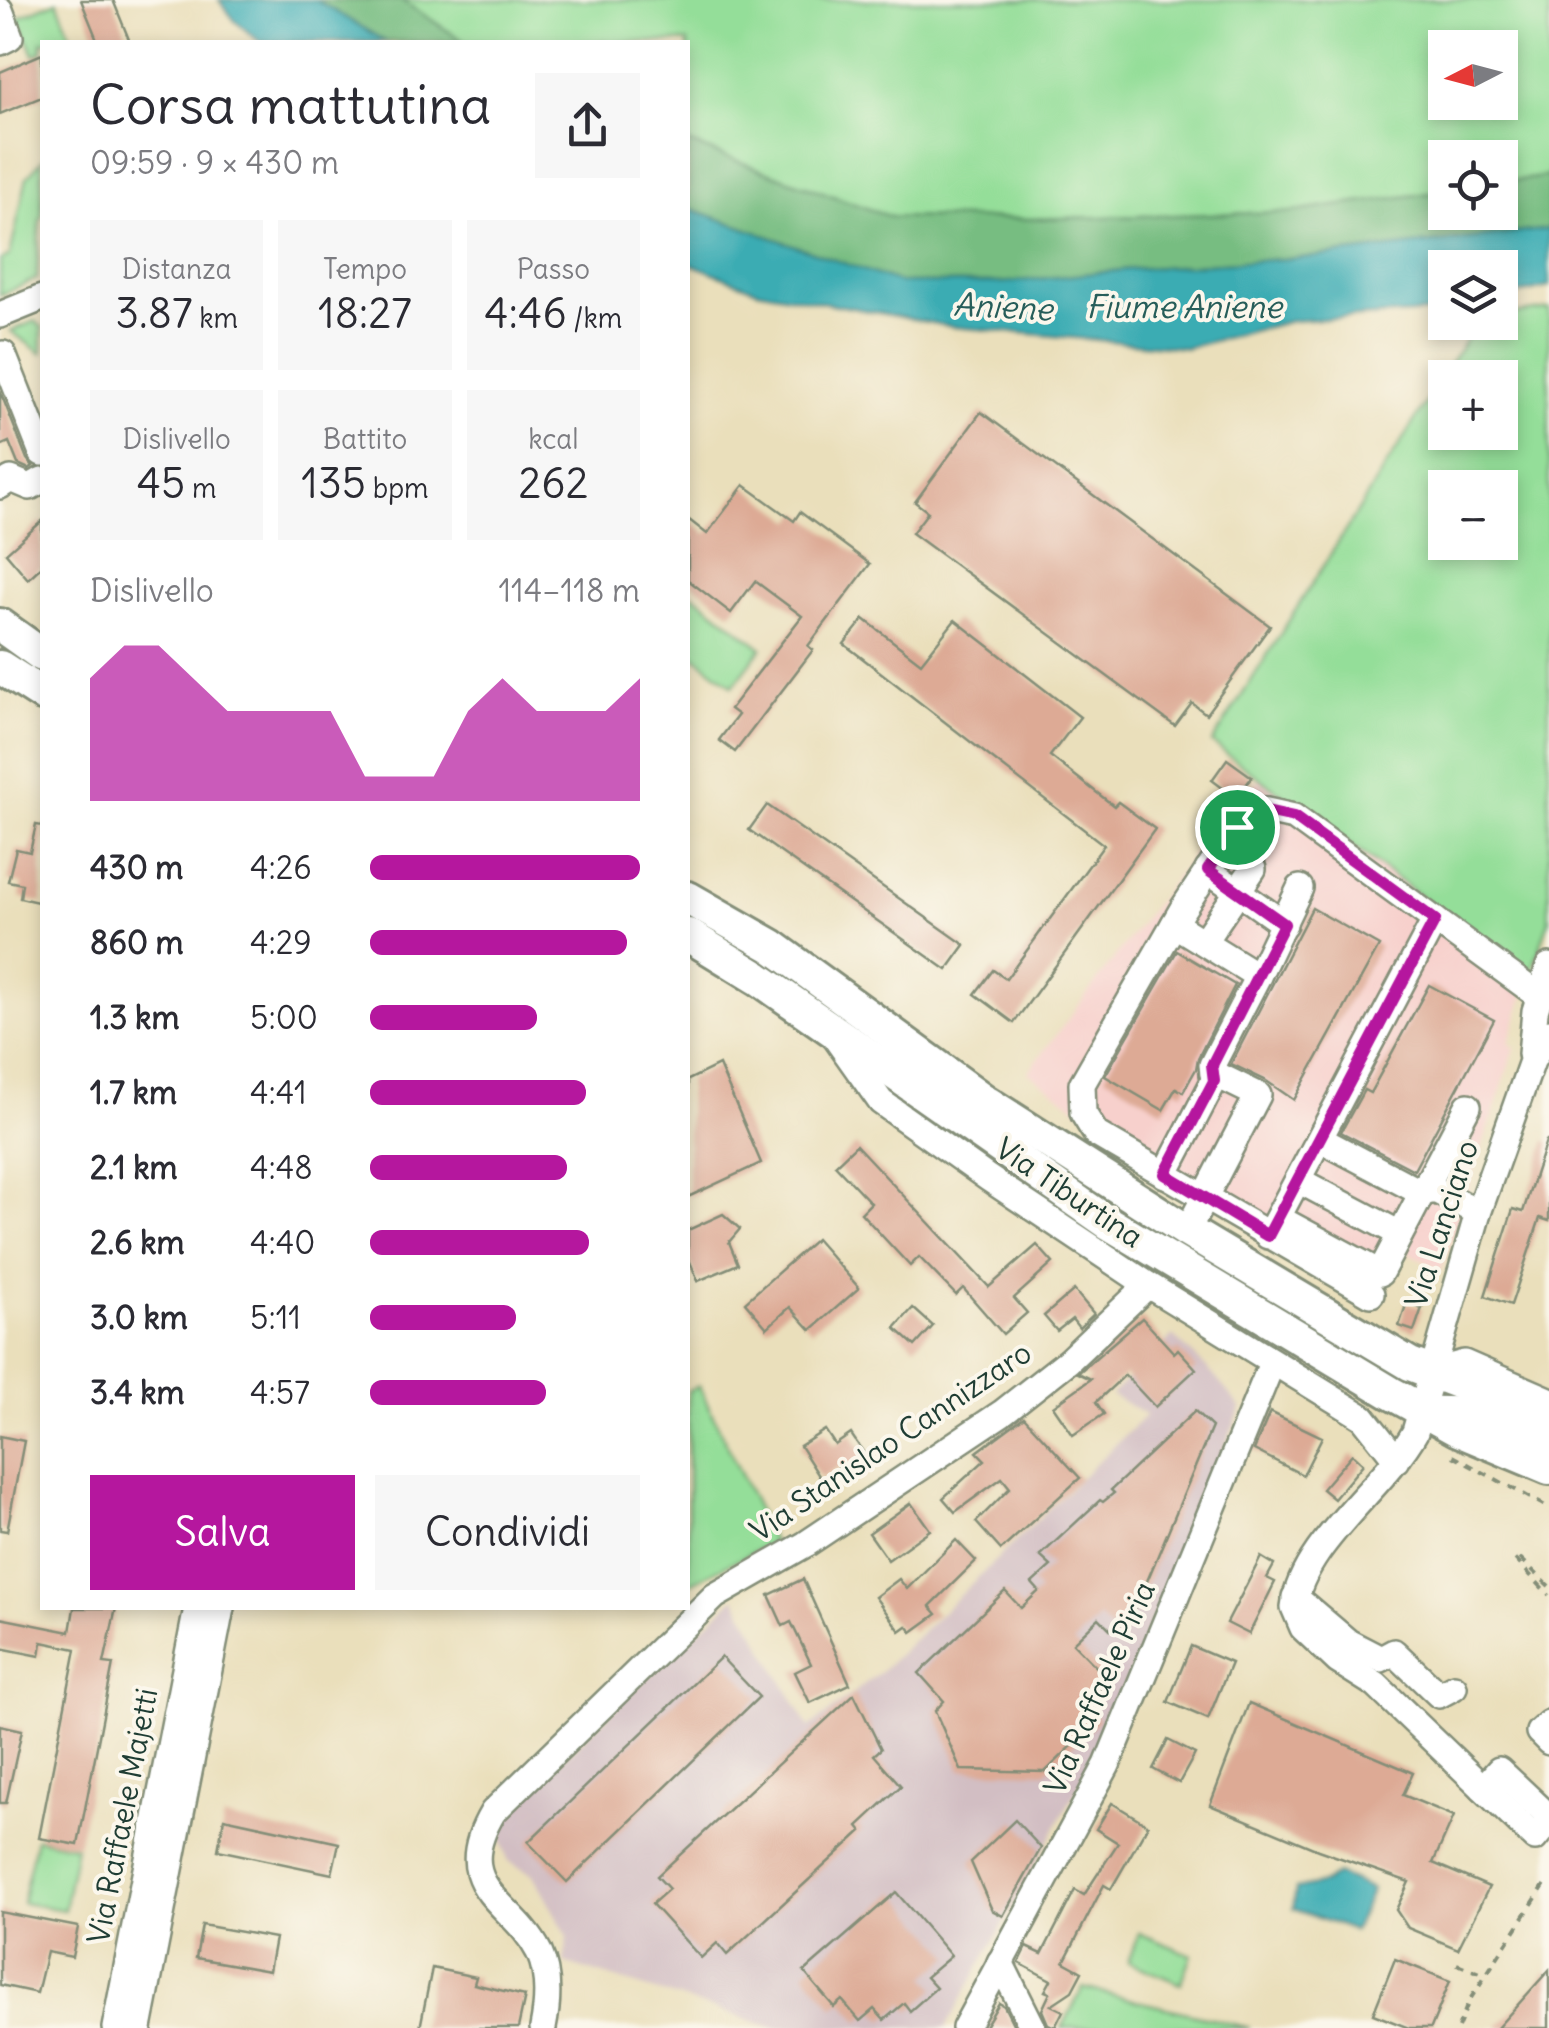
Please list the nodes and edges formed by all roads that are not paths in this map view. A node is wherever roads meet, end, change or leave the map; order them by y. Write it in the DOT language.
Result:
graph roads {
  1 [pos="0,10"];
  2 [pos="0,42"];
  3 [pos="40,299"];
  4 [pos="0,315"];
  5 [pos="1,352"];
  6 [pos="40,448"];
  7 [pos="40,481"];
  8 [pos="0,486"];
  9 [pos="0,625"];
  10 [pos="40,649"];
  11 [pos="0,666"];
  12 [pos="40,693"];
  13 [pos="1253,868"];
  14 [pos="1208,870"];
  15 [pos="1300,888"];
  16 [pos="1237,890"];
  17 [pos="690,899"];
  18 [pos="1435,920"];
  19 [pos="1174,924"];
  20 [pos="1284,924"];
  21 [pos="690,936"];
  22 [pos="1204,942"];
  23 [pos="1549,966"];
  24 [pos="1258,976"];
  25 [pos="1538,996"];
  26 [pos="826,1026"];
  27 [pos="1549,1032"];
  28 [pos="1532,1061"];
  29 [pos="1213,1072"];
  30 [pos="1468,1106"];
  31 [pos="1320,1139"];
  32 [pos="1165,1174"];
  33 [pos="1298,1180"];
  34 [pos="1422,1193"];
  35 [pos="1206,1199"];
  36 [pos="1478,1212"];
  37 [pos="1273,1227"];
  38 [pos="1187,1231"];
  39 [pos="1400,1234"];
  40 [pos="1148,1284"];
  41 [pos="1371,1294"];
  42 [pos="1272,1364"];
  43 [pos="1432,1372"];
  44 [pos="1549,1400"];
  45 [pos="1469,1410"];
  46 [pos="1549,1418"];
  47 [pos="1418,1421"];
  48 [pos="1549,1442"];
  49 [pos="1397,1460"];
  50 [pos="1549,1468"];
  51 [pos="1295,1602"];
  52 [pos="208,1612"];
  53 [pos="1454,1688"];
  54 [pos="1549,1723"];
  55 [pos="1549,1742"];
  56 [pos="1549,1819"];
  57 [pos="1000,1962"];
  58 [pos="116,2028"];
  59 [pos="139,2028"];
  60 [pos="543,2028"];
  61 [pos="965,2028"];
  62 [pos="1033,2028"];
  1 -- 2 [label="street"];
  3 -- 4 [label="street"];
  5 -- 6 [label="street"];
  7 -- 8 [label="street"];
  9 -- 10 [label="main road"];
  11 -- 12 [label="main road"];
  13 -- 16 [label="street"];
  14 -- 16 [label="street"];
  14 -- 18 [label="street"];
  14 -- 19 [label="street"];
  15 -- 20 [label="street"];
  16 -- 20 [label="street"];
  16 -- 22 [label="street"];
  17 -- 38 [label="main road, Via Tiburtina"];
  18 -- 25 [label="street"];
  18 -- 31 [label="street"];
  19 -- 22 [label="street"];
  19 -- 32 [label="street"];
  20 -- 24 [label="street"];
  21 -- 26 [label="main road, Via Tiburtina"];
  22 -- 24 [label="street"];
  23 -- 25 [label="street, Via Lanciano"];
  24 -- 29 [label="street"];
  25 -- 28 [label="street, Via Lanciano"];
  26 -- 40 [label="street, Via Tiburtina"];
  26 -- 47 [label="main road, Via Tiburtina"];
  27 -- 28 [label="street, Via Lanciano"];
  28 -- 36 [label="street, Via Lanciano"];
  29 -- 32 [label="street"];
  29 -- 35 [label="street"];
  30 -- 34 [label="street"];
  31 -- 33 [label="street"];
  31 -- 34 [label="street"];
  32 -- 35 [label="street"];
  33 -- 37 [label="street"];
  33 -- 39 [label="street"];
  34 -- 36 [label="street"];
  34 -- 39 [label="street"];
  35 -- 37 [label="street"];
  35 -- 38 [label="street"];
  36 -- 43 [label="street, Via Lanciano"];
  37 -- 39 [label="street"];
  37 -- 41 [label="street"];
  38 -- 43 [label="main road, Via Tiburtina"];
  40 -- 42 [label="street, Via Tiburtina"];
  40 -- 60 [label="street, Via Stanislao Cannizzaro"];
  42 -- 49 [label="street, Via Tiburtina"];
  42 -- 57 [label="street, Via Raffaele Piria"];
  43 -- 44 [label="street, Via Tiburtina"];
  43 -- 45 [label="street, Via Tiburtina"];
  43 -- 46 [label="main road, Via Tiburtina"];
  43 -- 47 [label="street, Via Lanciano"];
  45 -- 47 [label="street, Via Tiburtina"];
  45 -- 48 [label="street, Via Tiburtina"];
  47 -- 49 [label="street, Via Lanciano"];
  47 -- 50 [label="main road"];
  49 -- 51 [label="street, Via Lanciano"];
  51 -- 53 [label="street"];
  51 -- 56 [label="street"];
  52 -- 58 [label="street, Via Raffaele Majetti"];
  52 -- 59 [label="street, Via Raffaele Majetti"];
  54 -- 55 [label="street"];
  57 -- 61 [label="street, Via Raffaele Piria"];
  57 -- 62 [label="street"];
}
